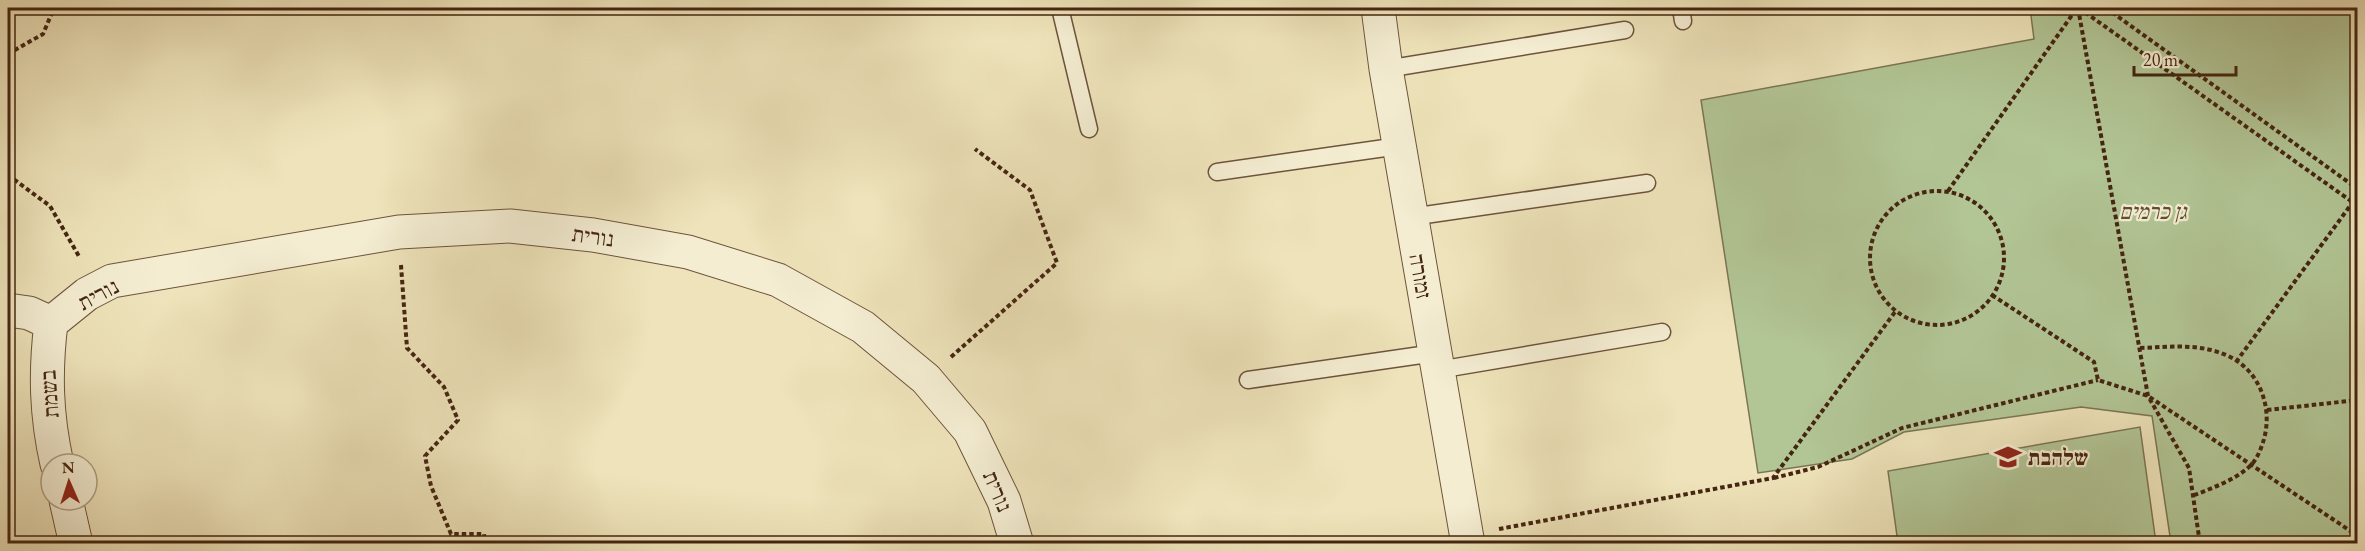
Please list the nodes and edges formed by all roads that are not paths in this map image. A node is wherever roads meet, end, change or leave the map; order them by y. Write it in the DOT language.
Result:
graph roads {
  1 [pos="1060,8"];
  2 [pos="1378,8"];
  3 [pos="1625,30"];
  4 [pos="1386,69"];
  5 [pos="1089,129"];
  6 [pos="1399,146"];
  7 [pos="1216,172"];
  8 [pos="1647,183"];
  9 [pos="1411,217"];
  10 [pos="8,310"];
  11 [pos="51,323"];
  12 [pos="1662,332"];
  13 [pos="1436,362"];
  14 [pos="1248,380"];
  15 [pos="55,452"];
  16 [pos="69,512"];
  17 [pos="1467,539"];
  18 [pos="76,543"];
  19 [pos="1017,543"];
  1 -- 5 [label="lane"];
  2 -- 4 [label="street, זמורה"];
  3 -- 4 [label="lane"];
  4 -- 6 [label="street, זמורה"];
  6 -- 7 [label="lane"];
  6 -- 9 [label="street, זמורה"];
  8 -- 9 [label="lane"];
  9 -- 13 [label="street, זמורה"];
  10 -- 11 [label="street"];
  11 -- 15 [label="street, בשמת"];
  11 -- 19 [label="street, נורית"];
  12 -- 13 [label="lane"];
  13 -- 14 [label="lane"];
  13 -- 17 [label="street, זמורה"];
  16 -- 18 [label="street"];
}
